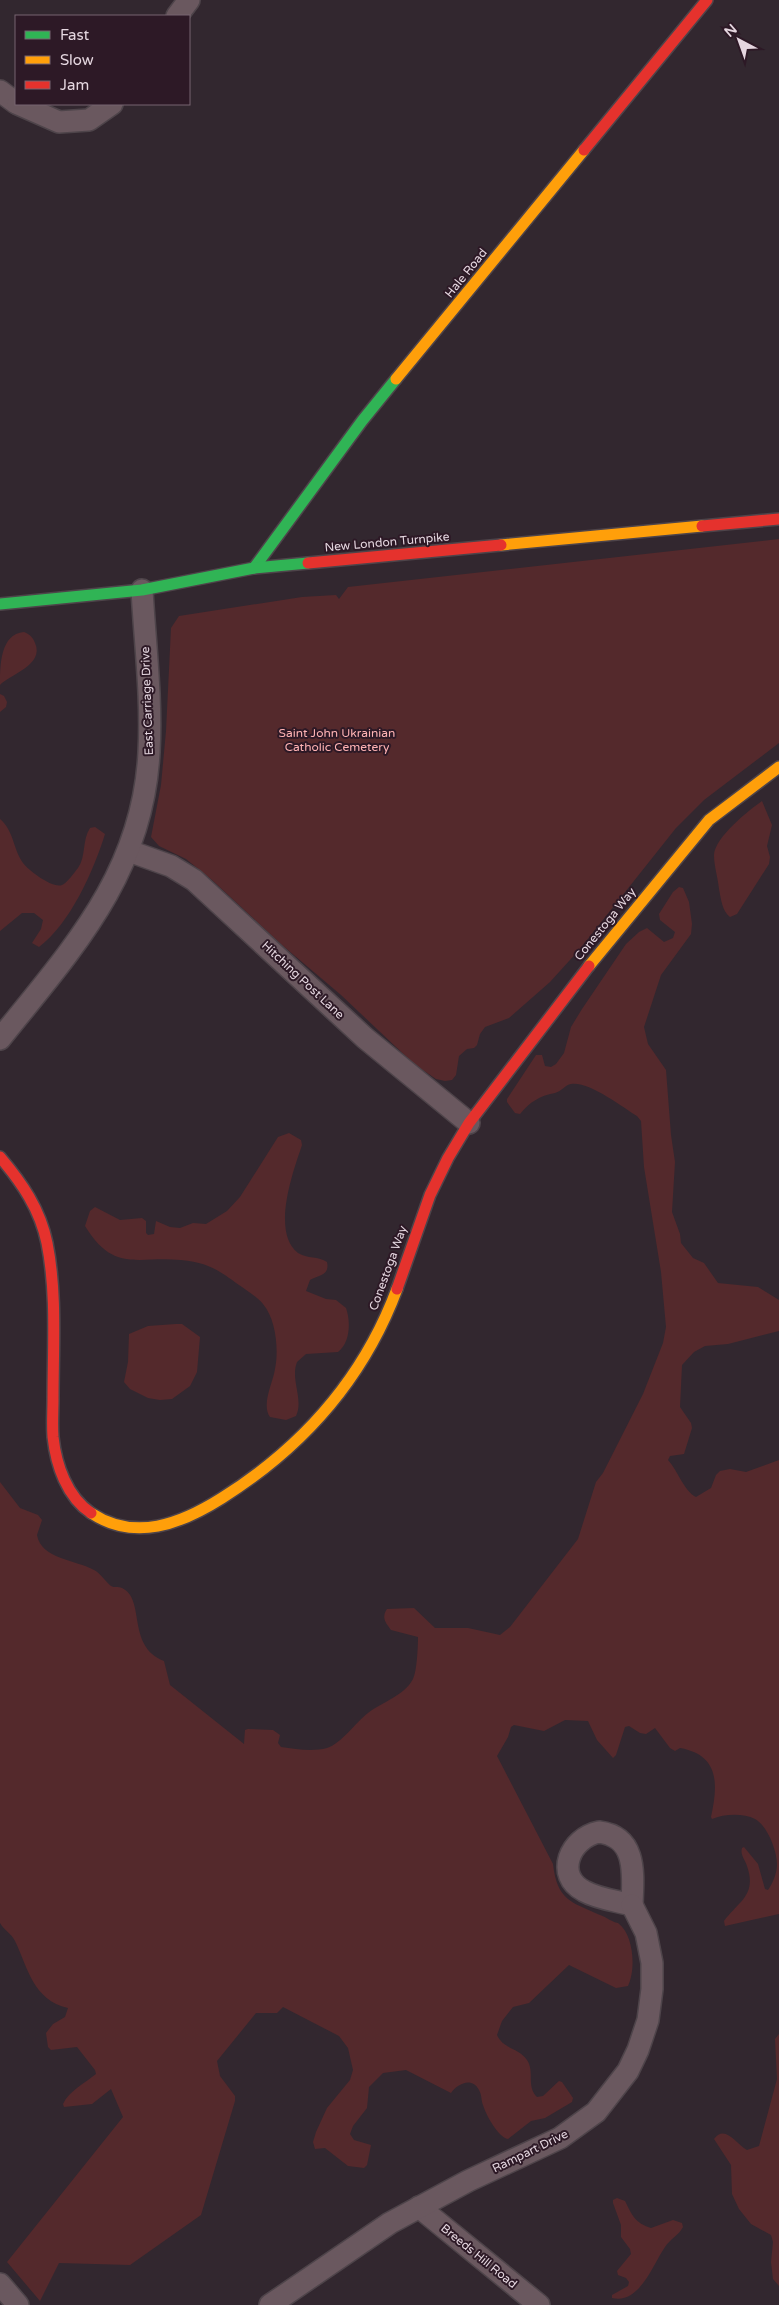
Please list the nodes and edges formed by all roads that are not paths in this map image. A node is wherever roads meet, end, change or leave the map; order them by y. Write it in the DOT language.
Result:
graph roads {
  1 [pos="189,0"];
  2 [pos="707,0"];
  3 [pos="178,15"];
  4 [pos="0,91"];
  5 [pos="15,102"];
  6 [pos="21,105"];
  7 [pos="111,105"];
  8 [pos="779,519"];
  9 [pos="254,568"];
  10 [pos="142,590"];
  11 [pos="0,604"];
  12 [pos="779,766"];
  13 [pos="130,851"];
  14 [pos="0,1039"];
  15 [pos="469,1122"];
  16 [pos="0,1157"];
  17 [pos="632,1905"];
  18 [pos="419,2207"];
  19 [pos="0,2284"];
  20 [pos="18,2305"];
  21 [pos="270,2305"];
  22 [pos="539,2305"];
  1 -- 3 [label="street"];
  2 -- 9 [label="street, Hale Road"];
  4 -- 5 [label="street"];
  6 -- 7 [label="street"];
  8 -- 9 [label="street, New London Turnpike"];
  9 -- 10 [label="street, New London Turnpike"];
  10 -- 11 [label="street, New London Turnpike"];
  10 -- 13 [label="street, East Carriage Drive"];
  12 -- 15 [label="street, Conestoga Way"];
  13 -- 14 [label="street, East Carriage Drive"];
  13 -- 15 [label="street, Hitching Post Lane"];
  15 -- 16 [label="street, Conestoga Way"];
  17 -- 18 [label="street, Rampart Drive"];
  18 -- 21 [label="street, Rampart Drive"];
  18 -- 22 [label="street, Breeds Hill Road"];
  19 -- 20 [label="street"];
}
